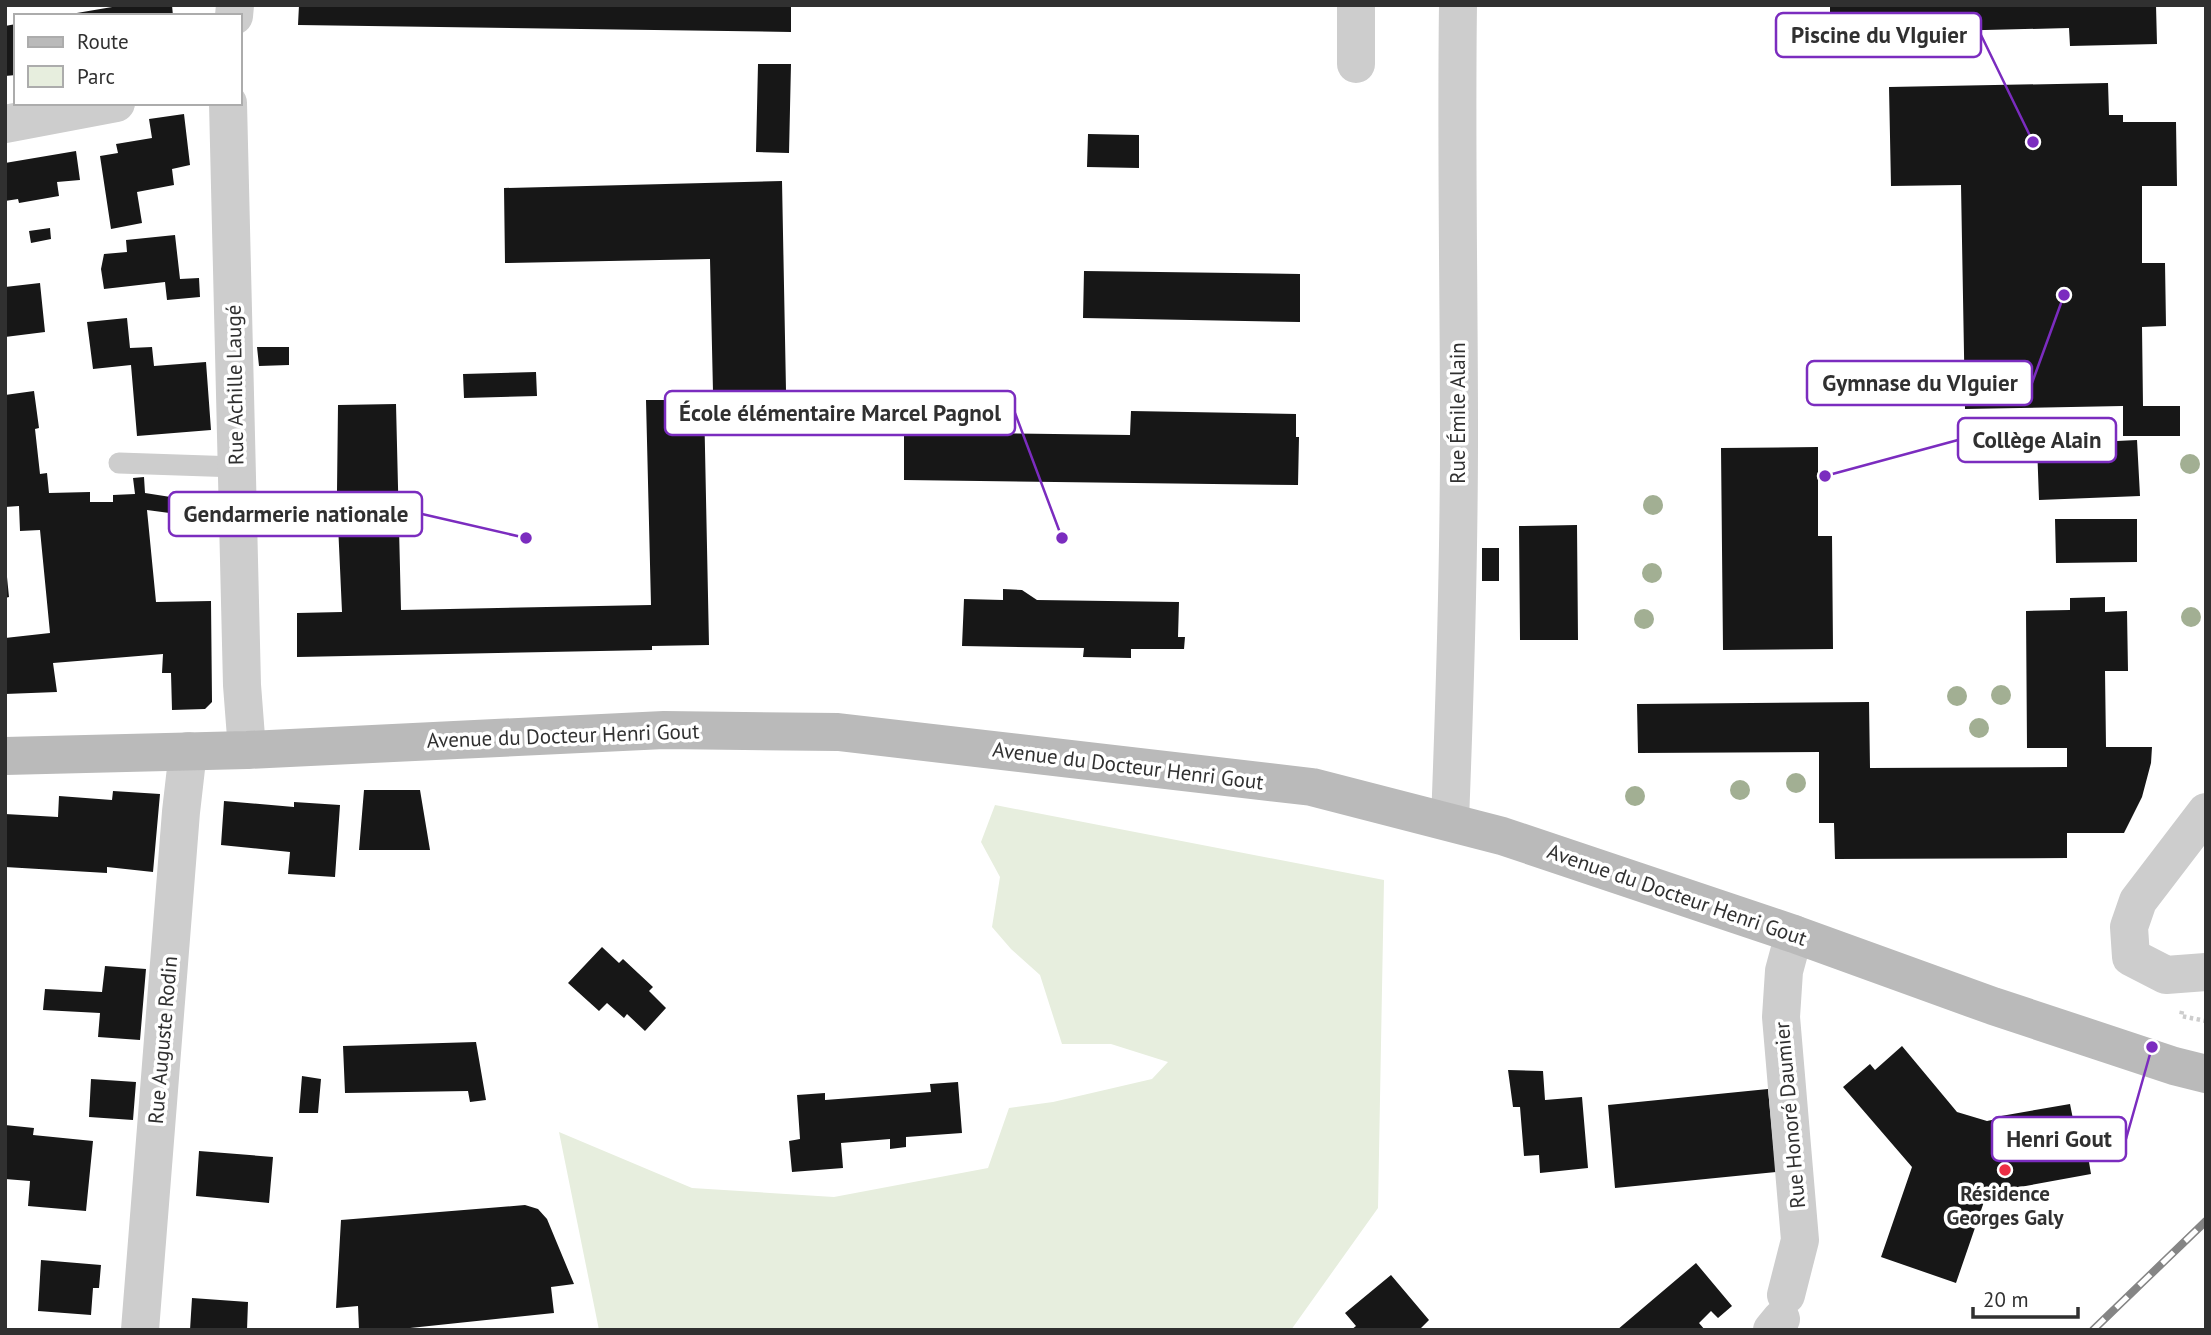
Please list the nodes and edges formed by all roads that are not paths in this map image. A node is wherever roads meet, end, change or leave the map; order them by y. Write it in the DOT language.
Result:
graph roads {
  1 [pos="1356,5"];
  2 [pos="1458,5"];
  3 [pos="1356,64"];
  4 [pos="105,105"];
  5 [pos="228,105"];
  6 [pos="5,124"];
  7 [pos="119,463"];
  8 [pos="237,467"];
  9 [pos="247,750"];
  10 [pos="188,751"];
  11 [pos="5,756"];
  12 [pos="2206,812"];
  13 [pos="1450,821"];
  14 [pos="1794,934"];
  15 [pos="2206,972"];
  16 [pos="2206,1074"];
  17 [pos="1780,1315"];
  18 [pos="140,1330"];
  1 -- 3 [label="street"];
  2 -- 13 [label="street, Rue Émile Alain"];
  4 -- 6 [label="street"];
  5 -- 8 [label="street, Rue Achille Laugé"];
  7 -- 8 [label="lane"];
  8 -- 9 [label="street, Rue Achille Laugé"];
  9 -- 10 [label="main road, Avenue du Docteur Henri Gout"];
  9 -- 13 [label="main road, Avenue du Docteur Henri Gout"];
  10 -- 11 [label="main road, Avenue du Docteur Henri Gout"];
  10 -- 18 [label="street, Rue Auguste Rodin"];
  12 -- 15 [label="street"];
  13 -- 14 [label="main road, Avenue du Docteur Henri Gout"];
  14 -- 16 [label="main road, Avenue du Docteur Henri Gout"];
  14 -- 17 [label="street, Rue Honoré Daumier"];
}
